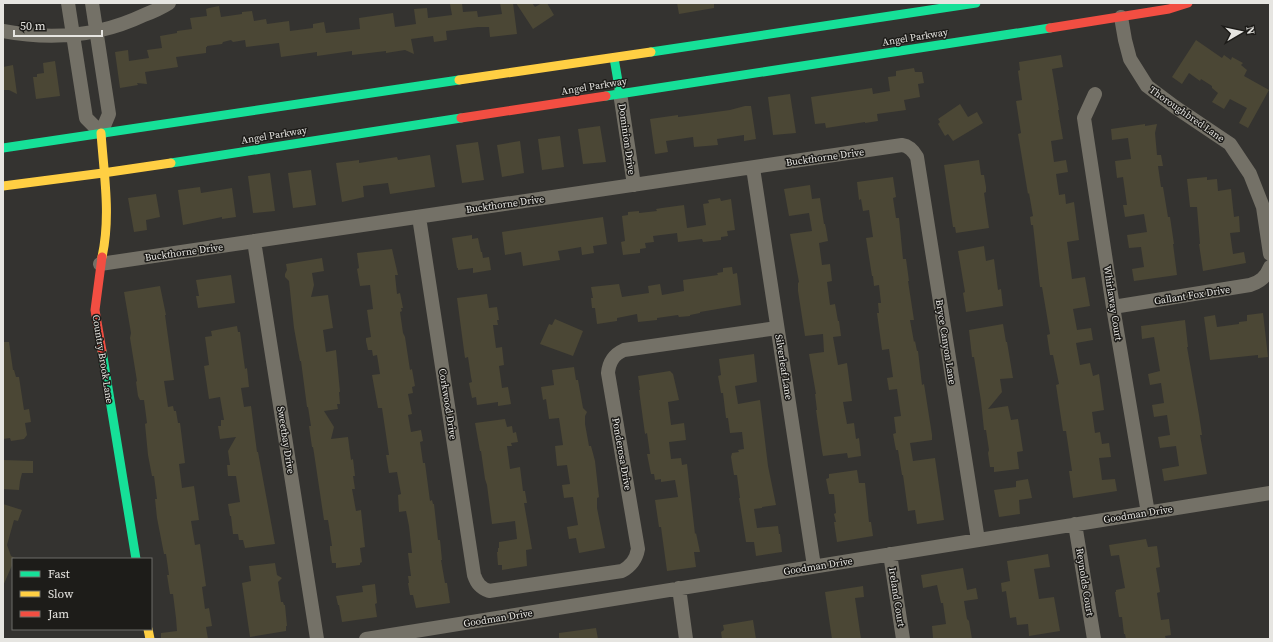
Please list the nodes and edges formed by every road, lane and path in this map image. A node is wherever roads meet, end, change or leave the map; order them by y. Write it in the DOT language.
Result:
graph roads {
  1 [pos="68,3"];
  2 [pos="92,3"];
  3 [pos="169,3"];
  4 [pos="976,3"];
  5 [pos="1188,3"];
  6 [pos="1120,14"];
  7 [pos="3,31"];
  8 [pos="96,32"];
  9 [pos="73,35"];
  10 [pos="614,58"];
  11 [pos="620,93"];
  12 [pos="1095,94"];
  13 [pos="101,133"];
  14 [pos="3,148"];
  15 [pos="909,148"];
  16 [pos="753,168"];
  17 [pos="103,173"];
  18 [pos="634,185"];
  19 [pos="3,186"];
  20 [pos="419,217"];
  21 [pos="254,241"];
  22 [pos="1270,254"];
  23 [pos="100,264"];
  24 [pos="1268,271"];
  25 [pos="1114,307"];
  26 [pos="778,328"];
  27 [pos="1270,493"];
  28 [pos="1148,513"];
  29 [pos="1076,524"];
  30 [pos="978,540"];
  31 [pos="890,554"];
  32 [pos="136,558"];
  33 [pos="814,566"];
  34 [pos="482,588"];
  35 [pos="679,588"];
  36 [pos="435,634"];
  37 [pos="317,639"];
  38 [pos="366,639"];
  39 [pos="686,639"];
  40 [pos="903,639"];
  41 [pos="1094,639"];
  1 -- 9 [label="street"];
  2 -- 8 [label="street, Country Brook Lane"];
  3 -- 8 [label="street"];
  4 -- 10 [label="main road"];
  5 -- 6 [label="main road, Angel Parkway"];
  6 -- 11 [label="main road, Angel Parkway"];
  6 -- 22 [label="street, Thoroughbred Lane"];
  7 -- 9 [label="street"];
  8 -- 9 [label="street"];
  8 -- 13 [label="street, Country Brook Lane"];
  9 -- 13 [label="street"];
  10 -- 11 [label="main road"];
  10 -- 13 [label="main road"];
  11 -- 17 [label="main road, Angel Parkway"];
  11 -- 18 [label="street, Dominion Drive"];
  12 -- 25 [label="street, Whirlaway Court"];
  13 -- 14 [label="main road"];
  13 -- 17 [label="main road, Country Brook Lane"];
  15 -- 16 [label="street, Buckthorne Drive"];
  15 -- 30 [label="street, Bryce Canyon Lane"];
  16 -- 18 [label="street, Buckthorne Drive"];
  16 -- 26 [label="street, Silverleaf Lane"];
  17 -- 19 [label="main road, Angel Parkway"];
  17 -- 23 [label="main road, Country Brook Lane"];
  18 -- 20 [label="street, Buckthorne Drive"];
  20 -- 21 [label="street, Buckthorne Drive"];
  20 -- 34 [label="street, Corkwood Drive"];
  21 -- 23 [label="street, Buckthorne Drive"];
  21 -- 37 [label="street, Sweetbay Drive"];
  23 -- 32 [label="main road, Country Brook Lane"];
  24 -- 25 [label="street, Gallant Fox Drive"];
  25 -- 28 [label="street, Whirlaway Court"];
  26 -- 33 [label="street, Silverleaf Lane"];
  26 -- 34 [label="street, Ponderosa Drive"];
  27 -- 28 [label="street, Goodman Drive"];
  28 -- 29 [label="street, Goodman Drive"];
  29 -- 30 [label="street, Goodman Drive"];
  29 -- 41 [label="street, Reynolds Court"];
  30 -- 31 [label="street, Goodman Drive"];
  31 -- 33 [label="street, Goodman Drive"];
  31 -- 40 [label="street, Ireland Court"];
  33 -- 35 [label="street, Goodman Drive"];
  35 -- 36 [label="street, Goodman Drive"];
  35 -- 39 [label="street"];
  36 -- 38 [label="street, Goodman Drive"];
}
